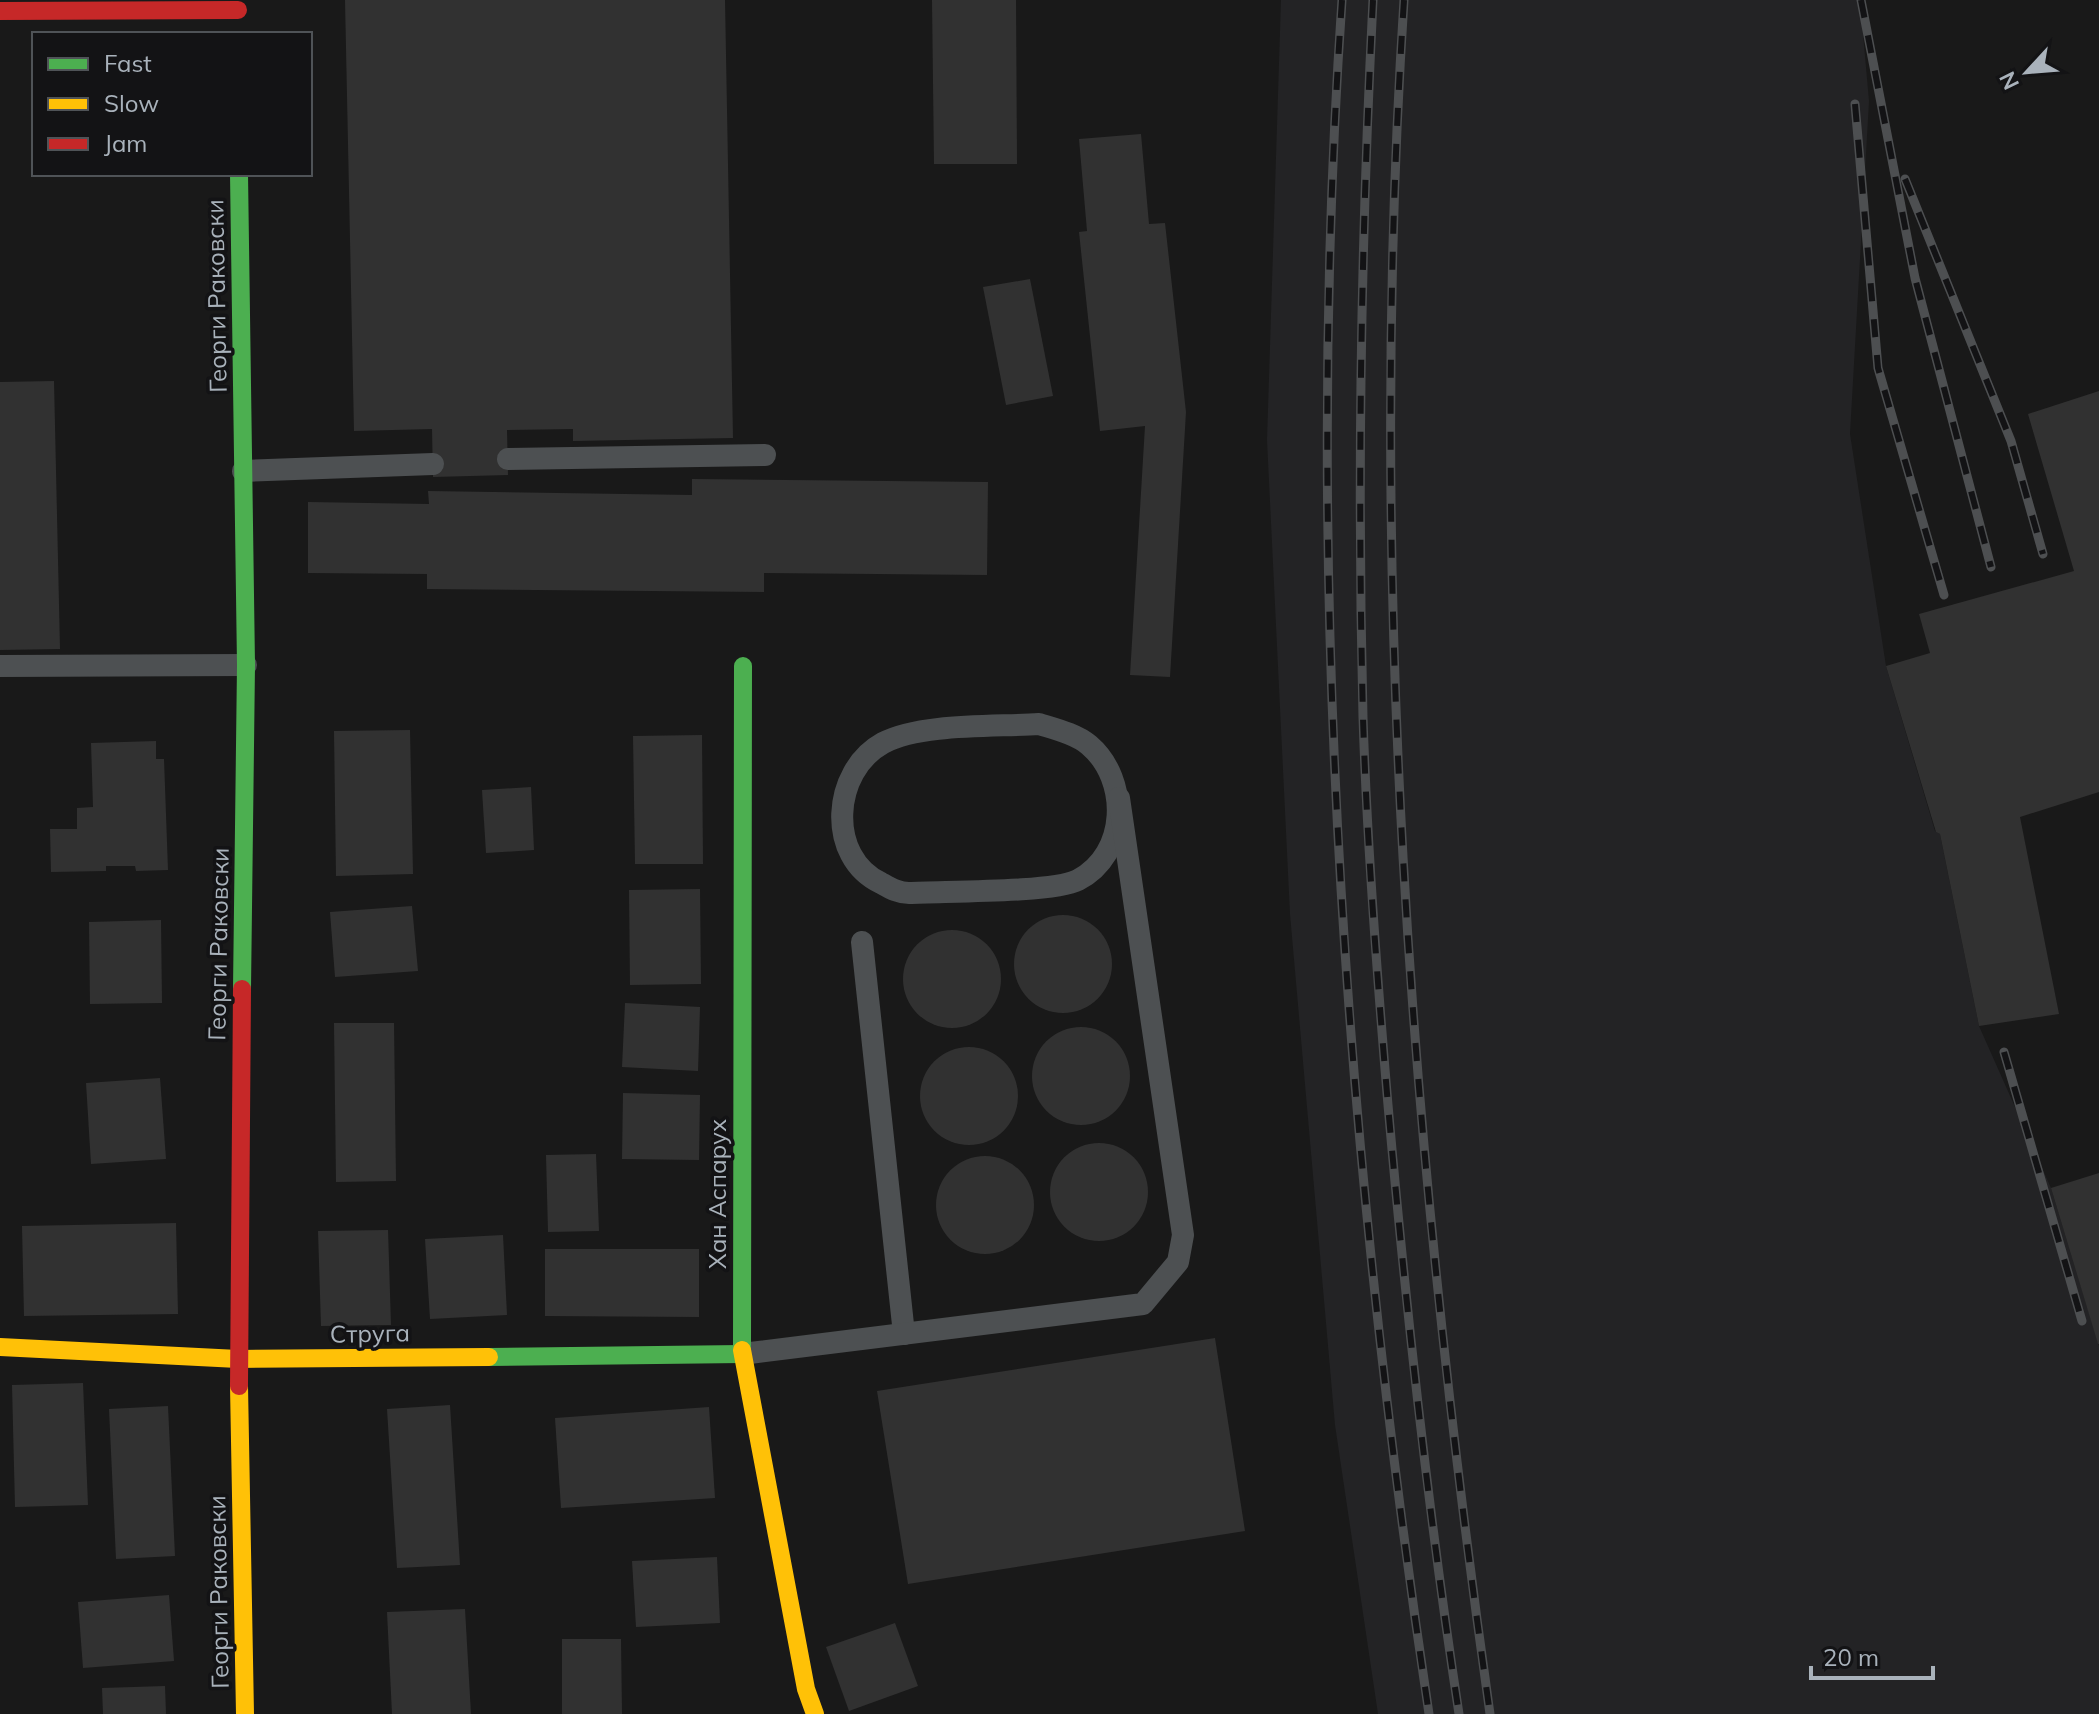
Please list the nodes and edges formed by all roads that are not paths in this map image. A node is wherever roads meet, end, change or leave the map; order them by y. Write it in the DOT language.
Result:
graph roads {
  1 [pos="238,5"];
  2 [pos="0,11"];
  3 [pos="238,32"];
  4 [pos="239,176"];
  5 [pos="765,455"];
  6 [pos="508,459"];
  7 [pos="433,464"];
  8 [pos="243,471"];
  9 [pos="246,665"];
  10 [pos="0,666"];
  11 [pos="743,666"];
  12 [pos="1119,798"];
  13 [pos="862,942"];
  14 [pos="904,1334"];
  15 [pos="0,1347"];
  16 [pos="742,1354"];
  17 [pos="238,1359"];
  18 [pos="245,1714"];
  19 [pos="815,1714"];
  1 -- 2 [label="street"];
  1 -- 3 [label="street"];
  4 -- 8 [label="street, Георги Раковски"];
  5 -- 6 [label="lane"];
  7 -- 8 [label="lane"];
  8 -- 9 [label="street, Георги Раковски"];
  9 -- 10 [label="lane"];
  9 -- 17 [label="street, Георги Раковски"];
  11 -- 16 [label="street, Хан Аспарух"];
  12 -- 12 [label="lane"];
  12 -- 14 [label="lane"];
  13 -- 14 [label="lane"];
  14 -- 16 [label="lane"];
  15 -- 17 [label="street, Струга"];
  16 -- 17 [label="street, Струга"];
  16 -- 19 [label="street, Хан Аспарух"];
  17 -- 18 [label="street, Георги Раковски"];
}
